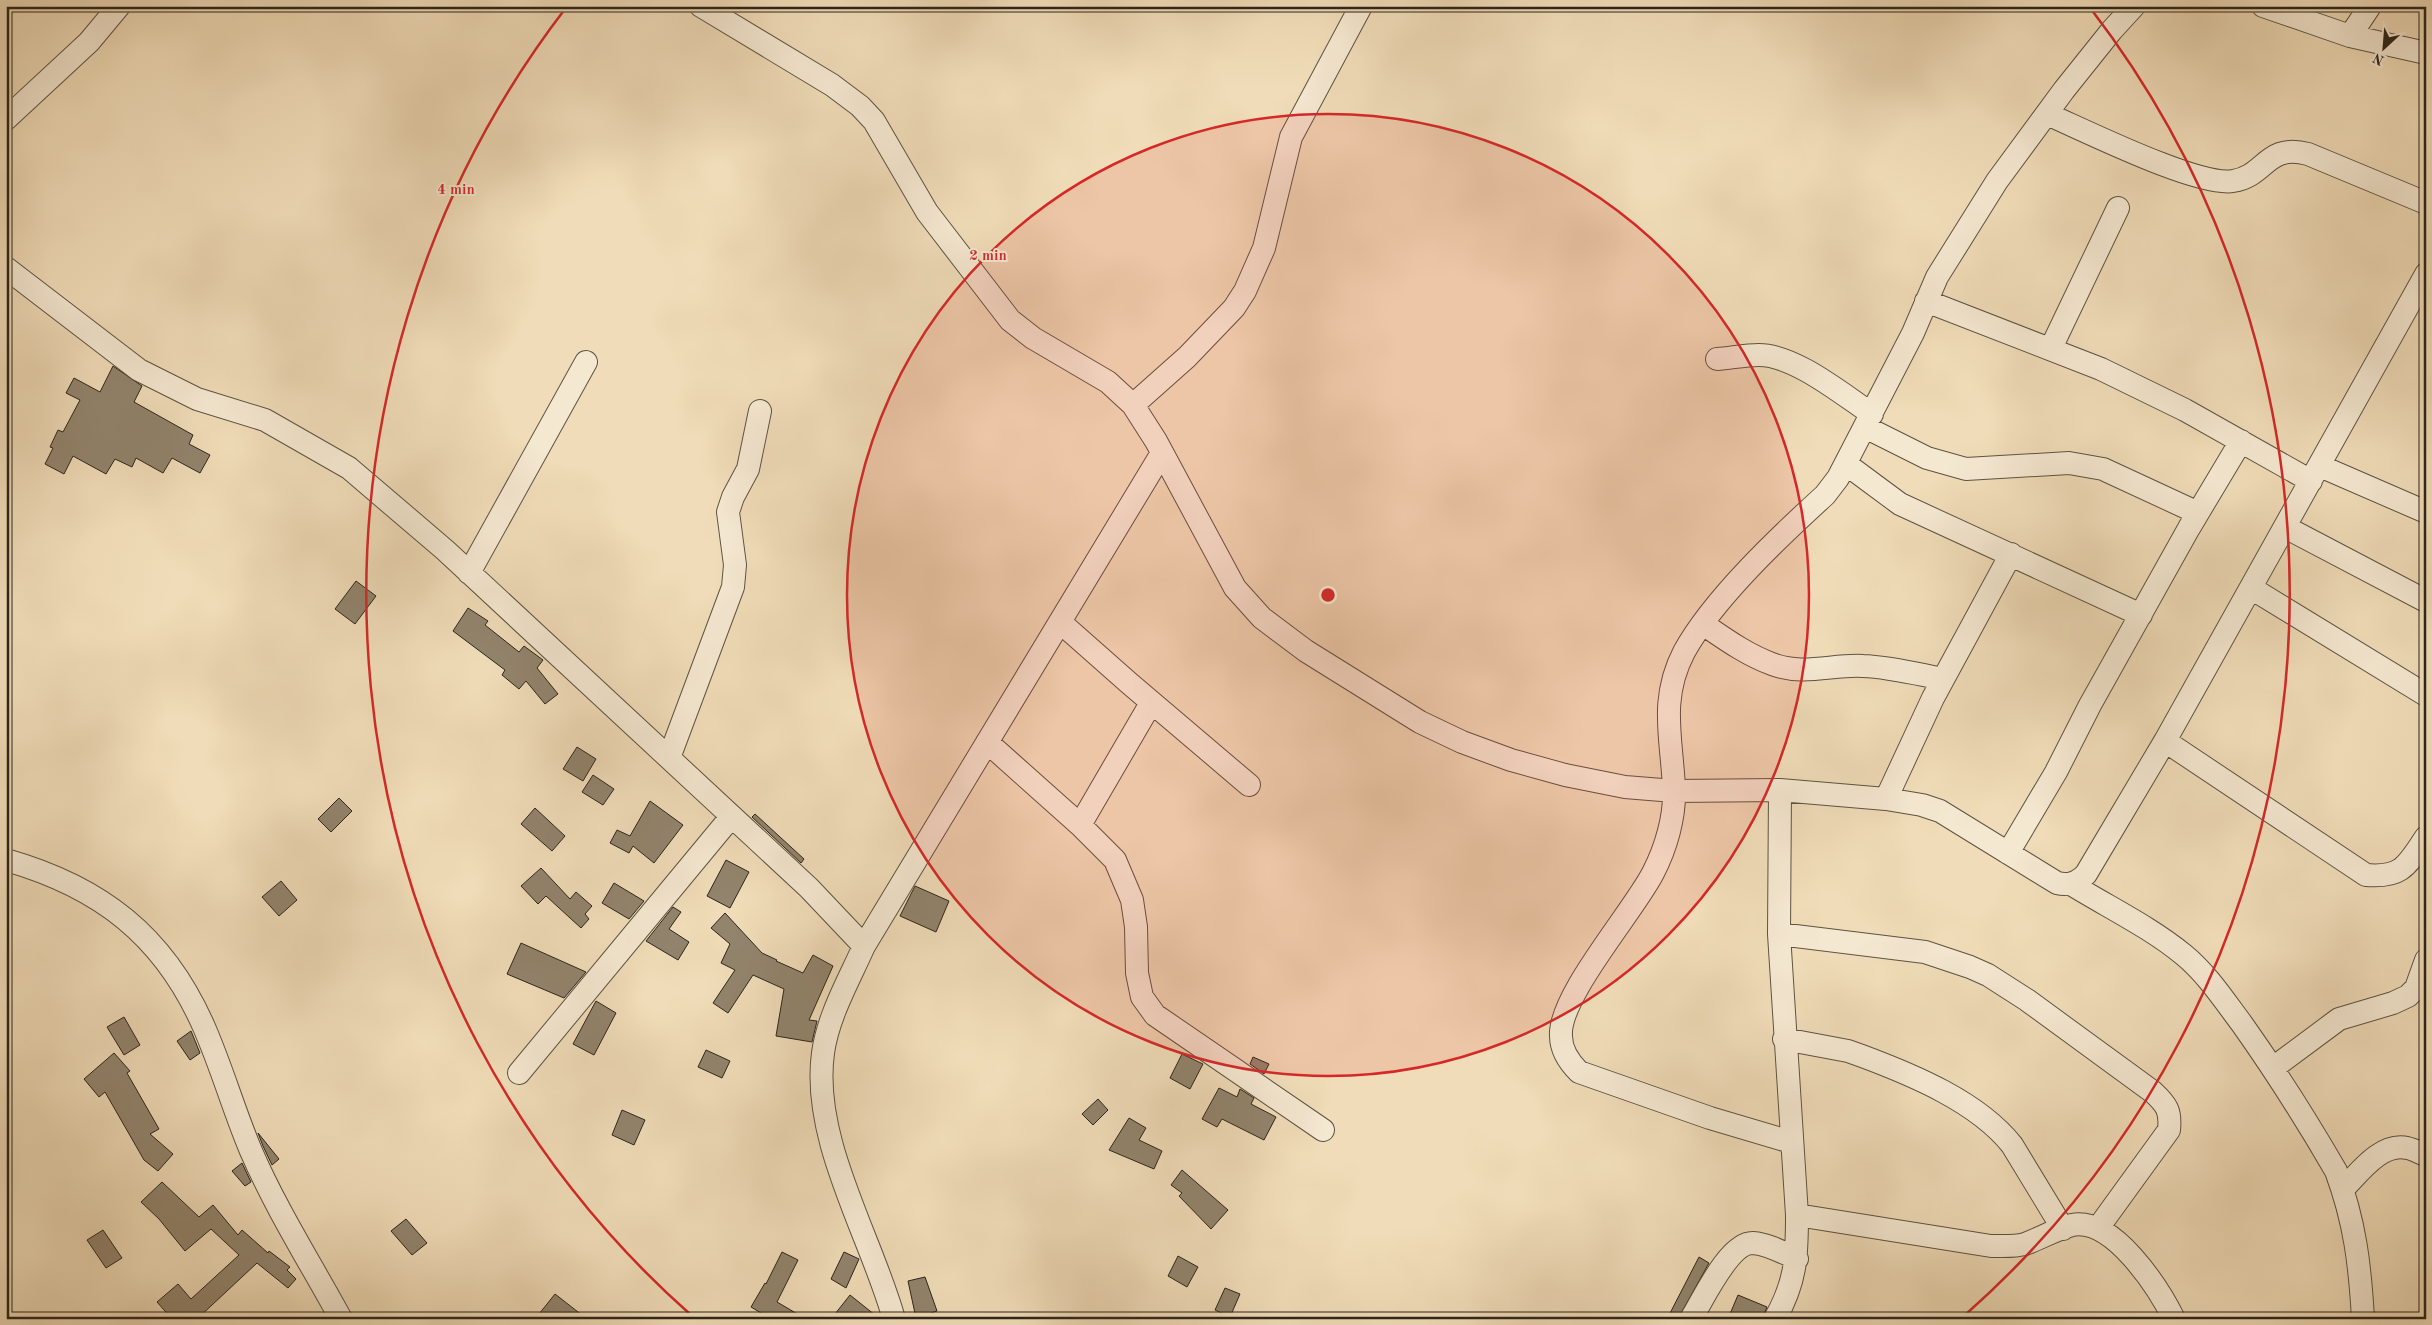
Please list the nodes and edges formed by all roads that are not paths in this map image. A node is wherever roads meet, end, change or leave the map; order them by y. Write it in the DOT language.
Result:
graph roads {
  1 [pos="119,6"];
  2 [pos="701,6"];
  3 [pos="1361,6"];
  4 [pos="2134,6"];
  5 [pos="2263,6"];
  6 [pos="2370,6"];
  7 [pos="2350,36"];
  8 [pos="2426,53"];
  9 [pos="2047,114"];
  10 [pos="6,119"];
  11 [pos="2426,203"];
  12 [pos="2118,208"];
  13 [pos="6,268"];
  14 [pos="2423,284"];
  15 [pos="1926,301"];
  16 [pos="2051,348"];
  17 [pos="1717,360"];
  18 [pos="586,362"];
  19 [pos="1133,405"];
  20 [pos="760,411"];
  21 [pos="1869,421"];
  22 [pos="2242,441"];
  23 [pos="1162,453"];
  24 [pos="1846,464"];
  25 [pos="2315,474"];
  26 [pos="2426,512"];
  27 [pos="2198,513"];
  28 [pos="2285,527"];
  29 [pos="2011,554"];
  30 [pos="470,573"];
  31 [pos="2250,588"];
  32 [pos="2426,601"];
  33 [pos="2141,615"];
  34 [pos="1060,622"];
  35 [pos="1703,624"];
  36 [pos="1943,679"];
  37 [pos="2426,696"];
  38 [pos="1151,703"];
  39 [pos="2165,741"];
  40 [pos="987,742"];
  41 [pos="669,758"];
  42 [pos="1249,785"];
  43 [pos="1780,790"];
  44 [pos="1674,791"];
  45 [pos="1886,799"];
  46 [pos="731,817"];
  47 [pos="1080,825"];
  48 [pos="2426,837"];
  49 [pos="2008,853"];
  50 [pos="6,860"];
  51 [pos="2071,884"];
  52 [pos="1779,934"];
  53 [pos="864,946"];
  54 [pos="2426,960"];
  55 [pos="1784,1038"];
  56 [pos="2273,1068"];
  57 [pos="520,1073"];
  58 [pos="1323,1130"];
  59 [pos="1791,1142"];
  60 [pos="2426,1155"];
  61 [pos="2343,1189"];
  62 [pos="1797,1215"];
  63 [pos="2098,1228"];
  64 [pos="2063,1229"];
  65 [pos="1797,1259"];
  66 [pos="341,1319"];
  67 [pos="894,1319"];
  68 [pos="1691,1319"];
  69 [pos="1775,1319"];
  70 [pos="2174,1319"];
  71 [pos="2363,1319"];
  1 -- 10 [label="street"];
  2 -- 19 [label="street"];
  3 -- 19 [label="street"];
  4 -- 9 [label="street"];
  5 -- 7 [label="street"];
  6 -- 7 [label="street"];
  7 -- 8 [label="street"];
  9 -- 11 [label="street"];
  9 -- 15 [label="street"];
  12 -- 16 [label="street"];
  13 -- 30 [label="street"];
  14 -- 25 [label="street"];
  15 -- 16 [label="street"];
  15 -- 21 [label="street"];
  16 -- 22 [label="street"];
  17 -- 21 [label="street"];
  18 -- 30 [label="street"];
  19 -- 23 [label="street"];
  20 -- 41 [label="street"];
  21 -- 24 [label="street"];
  21 -- 27 [label="street"];
  22 -- 25 [label="street"];
  22 -- 27 [label="street"];
  23 -- 34 [label="street"];
  23 -- 44 [label="street"];
  24 -- 29 [label="street"];
  24 -- 35 [label="street"];
  25 -- 26 [label="street"];
  25 -- 28 [label="street"];
  27 -- 33 [label="street"];
  28 -- 31 [label="street"];
  28 -- 32 [label="street"];
  29 -- 33 [label="street"];
  29 -- 36 [label="street"];
  30 -- 41 [label="street"];
  31 -- 37 [label="street"];
  31 -- 39 [label="street"];
  33 -- 49 [label="street"];
  34 -- 38 [label="street"];
  34 -- 40 [label="street"];
  35 -- 36 [label="street"];
  35 -- 44 [label="street"];
  36 -- 45 [label="street"];
  38 -- 42 [label="street"];
  38 -- 47 [label="street"];
  39 -- 48 [label="street"];
  39 -- 51 [label="street"];
  40 -- 47 [label="street"];
  40 -- 53 [label="street"];
  41 -- 46 [label="street"];
  43 -- 44 [label="street"];
  43 -- 45 [label="street"];
  43 -- 52 [label="street"];
  44 -- 59 [label="street"];
  45 -- 49 [label="street"];
  46 -- 53 [label="street"];
  46 -- 57 [label="street"];
  47 -- 58 [label="street"];
  49 -- 51 [label="street"];
  50 -- 66 [label="street"];
  51 -- 56 [label="street"];
  52 -- 55 [label="street"];
  52 -- 63 [label="street"];
  53 -- 67 [label="street"];
  54 -- 56 [label="street"];
  55 -- 59 [label="street"];
  55 -- 64 [label="street"];
  56 -- 61 [label="street"];
  59 -- 62 [label="street"];
  60 -- 61 [label="street"];
  61 -- 71 [label="street"];
  62 -- 64 [label="street"];
  62 -- 65 [label="street"];
  63 -- 64 [label="street"];
  63 -- 70 [label="street"];
  65 -- 68 [label="street"];
  65 -- 69 [label="street"];
}
